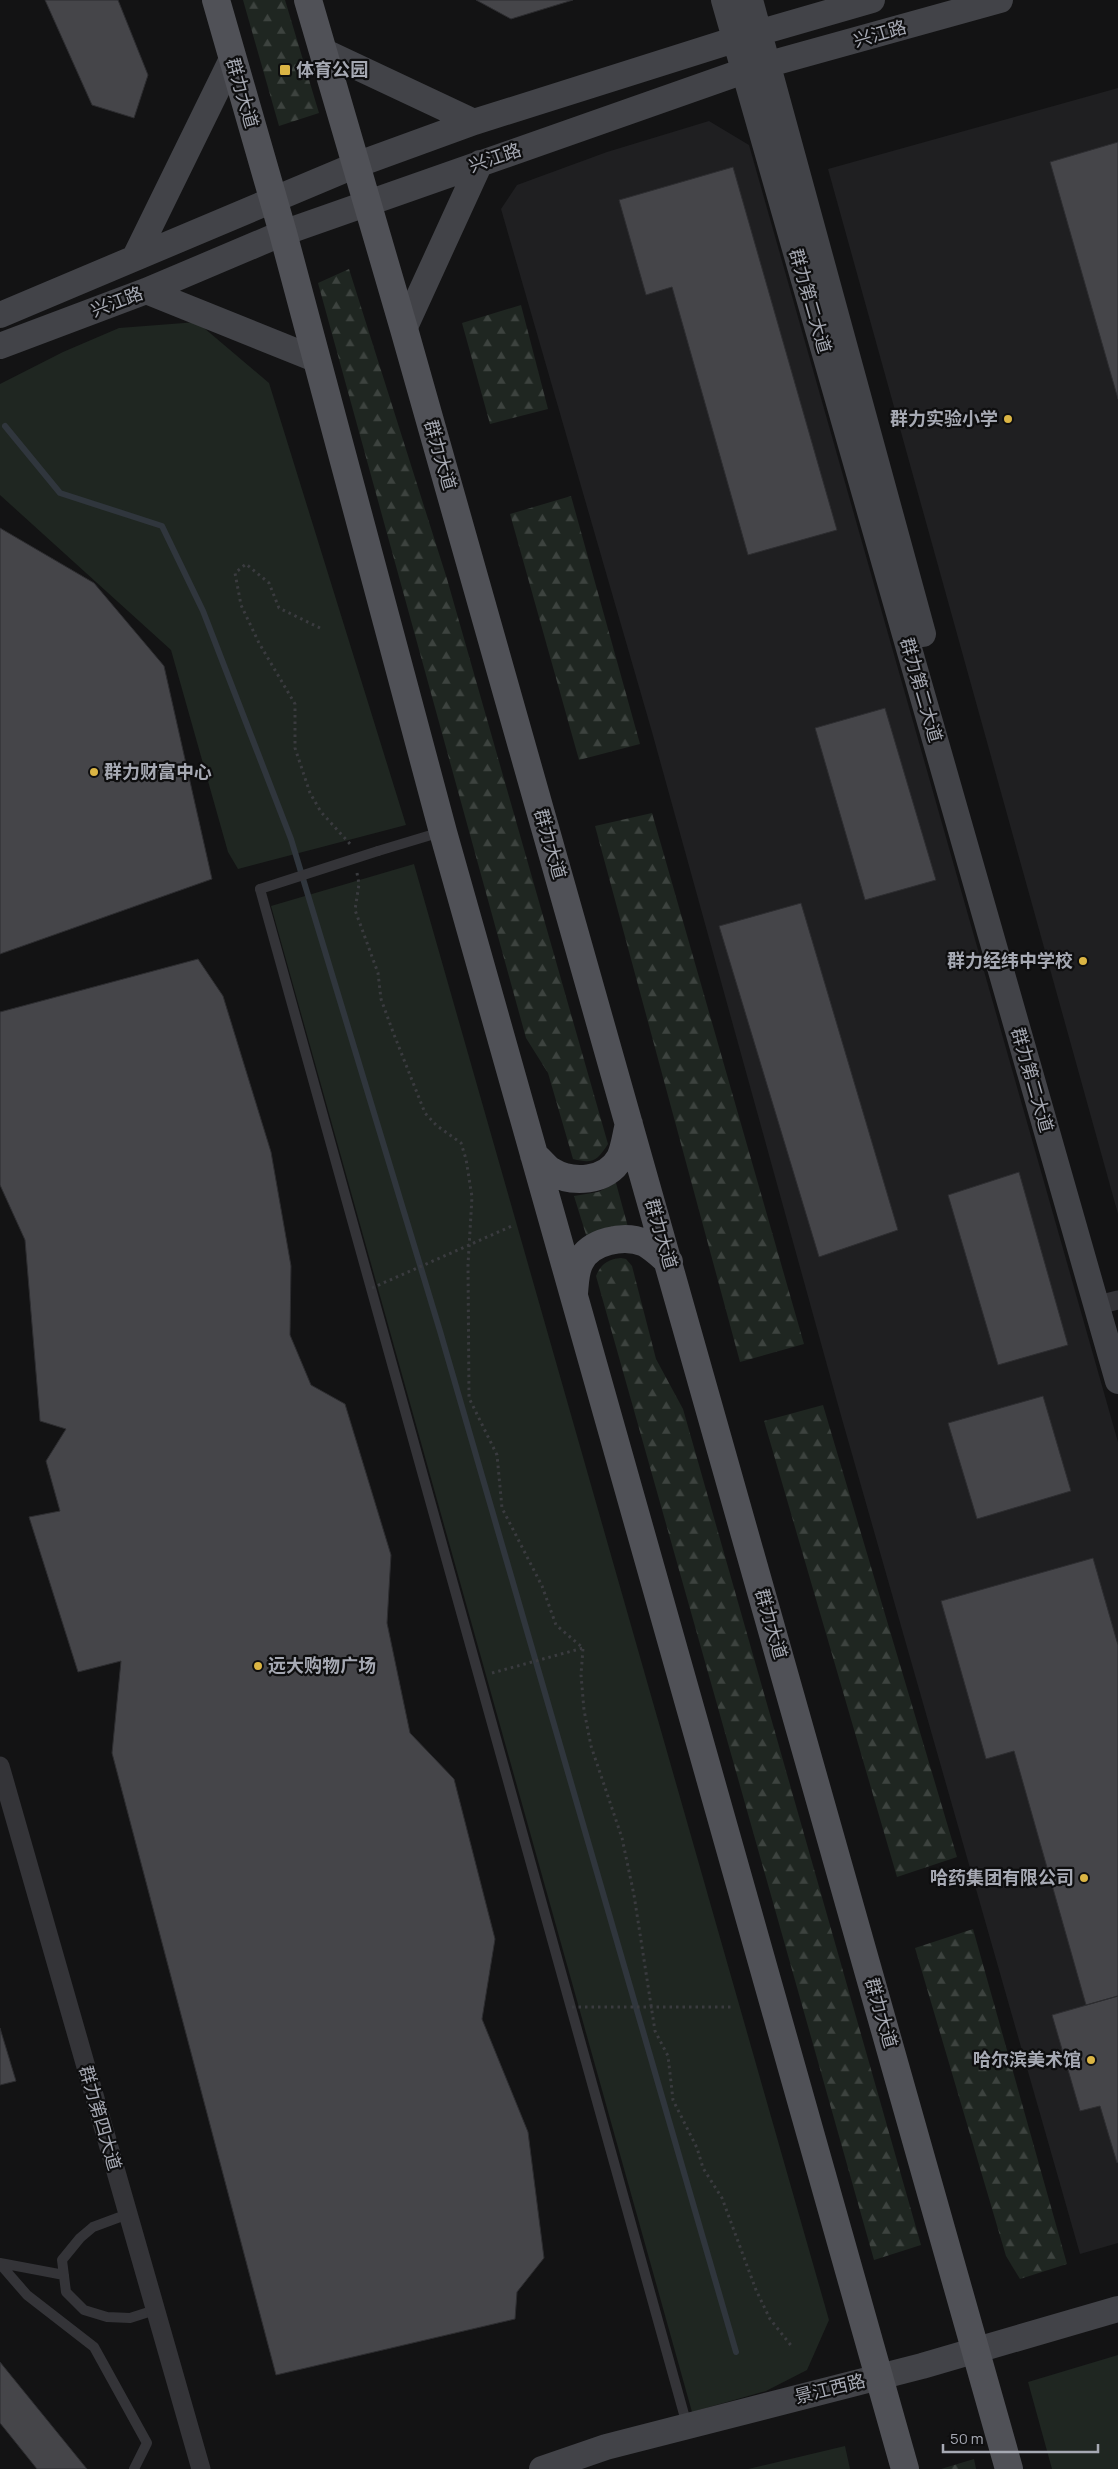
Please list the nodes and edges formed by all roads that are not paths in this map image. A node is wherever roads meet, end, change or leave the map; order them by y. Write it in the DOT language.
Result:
graph roads {
  1 [pos="216,0"];
  2 [pos="308,0"];
  3 [pos="724,0"];
  4 [pos="750,0"];
  5 [pos="872,0"];
  6 [pos="1000,0"];
  7 [pos="749,36"];
  8 [pos="323,51"];
  9 [pos="232,58"];
  10 [pos="756,69"];
  11 [pos="474,122"];
  12 [pos="480,163"];
  13 [pos="356,165"];
  14 [pos="273,199"];
  15 [pos="368,202"];
  16 [pos="283,233"];
  17 [pos="134,258"];
  18 [pos="146,291"];
  19 [pos="0,315"];
  20 [pos="404,329"];
  21 [pos="1,345"];
  22 [pos="315,359"];
  23 [pos="443,832"];
  24 [pos="629,1123"];
  25 [pos="534,1155"];
  26 [pos="669,1262"];
  27 [pos="574,1295"];
  28 [pos="1112,1302"];
  29 [pos="1118,1344"];
  30 [pos="1118,1381"];
  31 [pos="0,1766"];
  32 [pos="128,2214"];
  33 [pos="0,2264"];
  34 [pos="64,2276"];
  35 [pos="1118,2309"];
  36 [pos="155,2310"];
  37 [pos="977,2350"];
  38 [pos="879,2376"];
  39 [pos="687,2425"];
  40 [pos="134,2469"];
  41 [pos="201,2469"];
  42 [pos="542,2469"];
  43 [pos="905,2469"];
  44 [pos="1009,2469"];
  1 -- 9 [label="main road, 群力大道"];
  2 -- 8 [label="main road, 群力大道"];
  3 -- 7 [label="main road, 群力第二大道"];
  4 -- 7 [label="main road, 群力第二大道"];
  5 -- 7 [label="main road, 兴江路"];
  6 -- 10 [label="main road, 兴江路"];
  7 -- 10 [label="main road, 群力第二大道"];
  7 -- 11 [label="main road, 兴江路"];
  8 -- 11 [label="main road"];
  8 -- 13 [label="main road, 群力大道"];
  9 -- 14 [label="main road, 群力大道"];
  9 -- 17 [label="main road"];
  10 -- 12 [label="main road, 兴江路"];
  10 -- 28 [label="main road, 群力第二大道"];
  10 -- 30 [label="main road, 群力第二大道"];
  11 -- 13 [label="main road, 兴江路"];
  12 -- 15 [label="main road, 兴江路"];
  12 -- 20 [label="main road"];
  13 -- 14 [label="main road, 兴江路"];
  13 -- 15 [label="main road, 群力大道"];
  14 -- 16 [label="main road, 群力大道"];
  14 -- 17 [label="main road, 兴江路"];
  15 -- 16 [label="main road, 兴江路"];
  15 -- 20 [label="main road, 群力大道"];
  16 -- 18 [label="main road, 兴江路"];
  16 -- 22 [label="main road, 群力大道"];
  17 -- 19 [label="main road, 兴江路"];
  18 -- 21 [label="main road, 兴江路"];
  18 -- 22 [label="main road"];
  20 -- 24 [label="main road, 群力大道"];
  22 -- 23 [label="main road, 群力大道"];
  23 -- 25 [label="main road, 群力大道"];
  23 -- 39 [label="lane, bridge"];
  24 -- 25 [label="main road"];
  24 -- 26 [label="main road, 群力大道"];
  25 -- 27 [label="main road, 群力大道"];
  26 -- 27 [label="main road"];
  26 -- 37 [label="main road, 群力大道"];
  27 -- 38 [label="main road, 群力大道"];
  28 -- 29 [label="main road, 群力第二大道"];
  31 -- 32 [label="street, 群力第四大道"];
  32 -- 34 [label="lane"];
  32 -- 36 [label="street, 群力第四大道"];
  33 -- 34 [label="lane"];
  33 -- 40 [label="lane"];
  34 -- 36 [label="lane"];
  35 -- 37 [label="main road, 景江西路"];
  36 -- 41 [label="street, 群力第四大道"];
  37 -- 38 [label="main road, 景江西路"];
  37 -- 44 [label="main road, 群力大道"];
  38 -- 39 [label="main road, 景江西路"];
  38 -- 43 [label="main road, 群力大道"];
  39 -- 42 [label="main road, 景江西路"];
}
